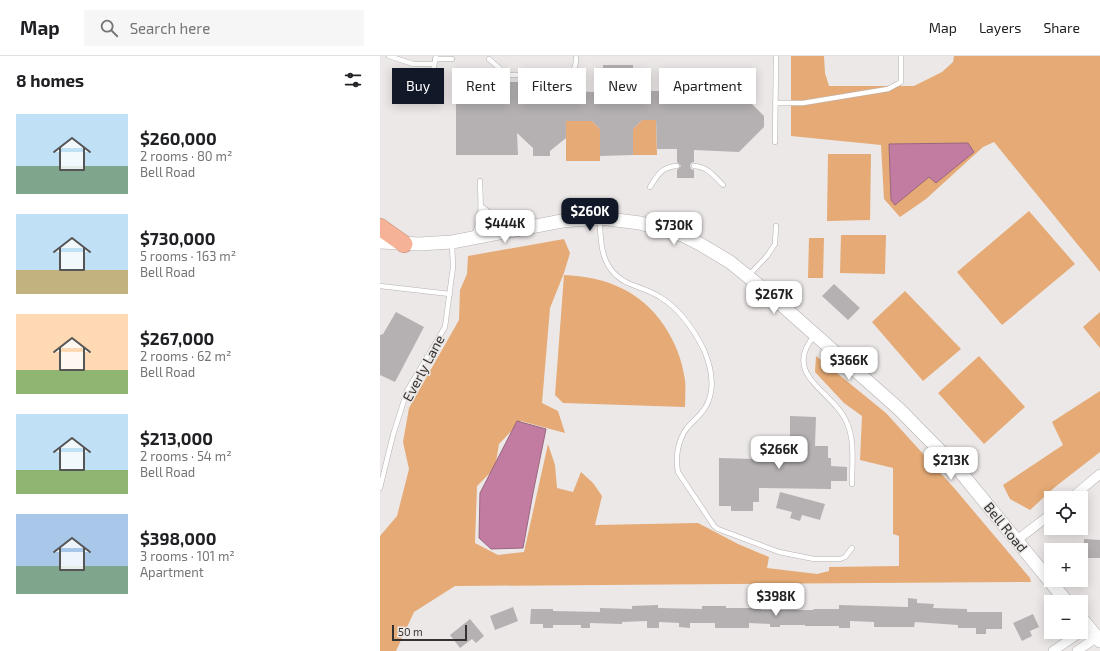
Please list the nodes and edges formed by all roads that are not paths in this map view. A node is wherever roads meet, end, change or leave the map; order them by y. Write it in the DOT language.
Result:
graph roads {
  1 [pos="389,56"];
  2 [pos="776,56"];
  3 [pos="901,56"];
  4 [pos="576,58"];
  5 [pos="452,59"];
  6 [pos="489,59"];
  7 [pos="435,60"];
  8 [pos="775,103"];
  9 [pos="776,142"];
  10 [pos="677,166"];
  11 [pos="694,166"];
  12 [pos="480,181"];
  13 [pos="723,185"];
  14 [pos="650,188"];
  15 [pos="481,206"];
  16 [pos="600,218"];
  17 [pos="380,226"];
  18 [pos="534,226"];
  19 [pos="776,226"];
  20 [pos="471,238"];
  21 [pos="380,242"];
  22 [pos="452,242"];
  23 [pos="404,244"];
  24 [pos="748,277"];
  25 [pos="380,286"];
  26 [pos="450,294"];
  27 [pos="815,335"];
  28 [pos="1100,474"];
  29 [pos="852,484"];
  30 [pos="380,488"];
  31 [pos="1079,491"];
  32 [pos="1044,519"];
  33 [pos="1017,540"];
  34 [pos="852,548"];
  35 [pos="1061,595"];
  36 [pos="1088,631"];
  37 [pos="1068,639"];
  38 [pos="1098,639"];
  39 [pos="1053,651"];
  40 [pos="1077,651"];
  1 -- 7 [label="lane"];
  2 -- 8 [label="lane"];
  3 -- 8 [label="lane"];
  4 -- 6 [label="lane"];
  5 -- 7 [label="lane"];
  8 -- 9 [label="lane"];
  10 -- 14 [label="lane"];
  11 -- 13 [label="lane"];
  12 -- 15 [label="lane"];
  15 -- 18 [label="lane"];
  15 -- 20 [label="lane"];
  16 -- 18 [label="street, Bell Road"];
  16 -- 24 [label="street, Bell Road"];
  16 -- 34 [label="lane"];
  17 -- 23 [label="highway"];
  18 -- 20 [label="street, Bell Road"];
  19 -- 24 [label="lane"];
  20 -- 22 [label="street, Bell Road"];
  21 -- 23 [label="street, Bell Road"];
  22 -- 23 [label="street, Bell Road"];
  22 -- 26 [label="lane, Everly Lane"];
  24 -- 27 [label="street, Bell Road"];
  25 -- 26 [label="lane"];
  26 -- 30 [label="lane, Everly Lane"];
  27 -- 29 [label="lane"];
  27 -- 33 [label="street, Bell Road"];
  28 -- 31 [label="street"];
  32 -- 33 [label="street"];
  33 -- 35 [label="street, Bell Road"];
  36 -- 38 [label="street"];
  37 -- 39 [label="street"];
  38 -- 40 [label="street"];
}
